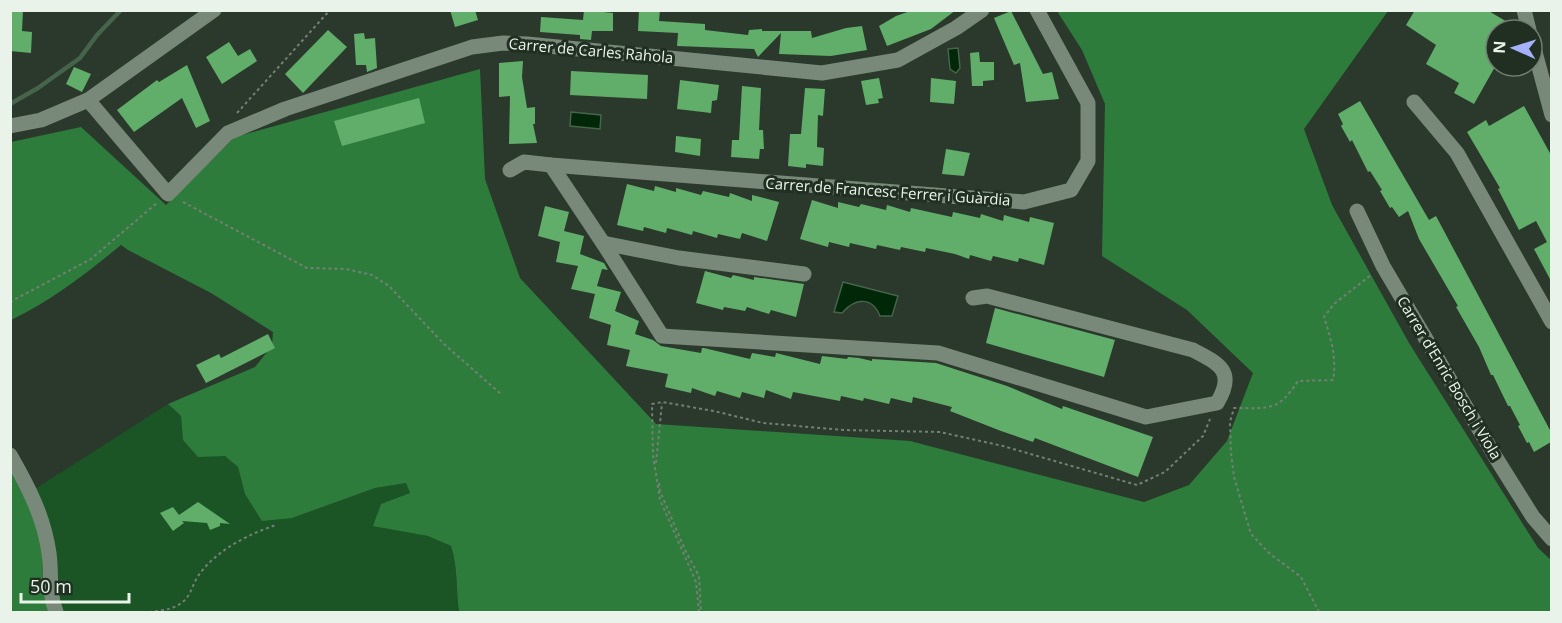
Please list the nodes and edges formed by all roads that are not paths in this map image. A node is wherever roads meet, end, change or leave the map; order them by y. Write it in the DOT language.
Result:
graph roads {
  1 [pos="214,10"];
  2 [pos="982,10"];
  3 [pos="1036,10"];
  4 [pos="1542,78"];
  5 [pos="88,100"];
  6 [pos="1414,102"];
  7 [pos="1551,115"];
  8 [pos="10,126"];
  9 [pos="551,165"];
  10 [pos="510,170"];
  11 [pos="1357,211"];
  12 [pos="603,243"];
  13 [pos="804,274"];
  14 [pos="973,298"];
  15 [pos="1551,322"];
  16 [pos="10,455"];
  17 [pos="1551,539"];
  18 [pos="56,612"];
  1 -- 5 [label="street"];
  2 -- 5 [label="street, Carrer de Carles Rahola"];
  3 -- 9 [label="street, Carrer de Francesc Ferrer i Guàrdia"];
  4 -- 7 [label="street"];
  5 -- 8 [label="street"];
  6 -- 15 [label="street"];
  9 -- 10 [label="street, Carrer de Francesc Ferrer i Guàrdia"];
  9 -- 12 [label="street"];
  11 -- 17 [label="street, Carrer d'Enric Bosch i Viola"];
  12 -- 13 [label="street"];
  12 -- 14 [label="street"];
  16 -- 18 [label="street"];
}
